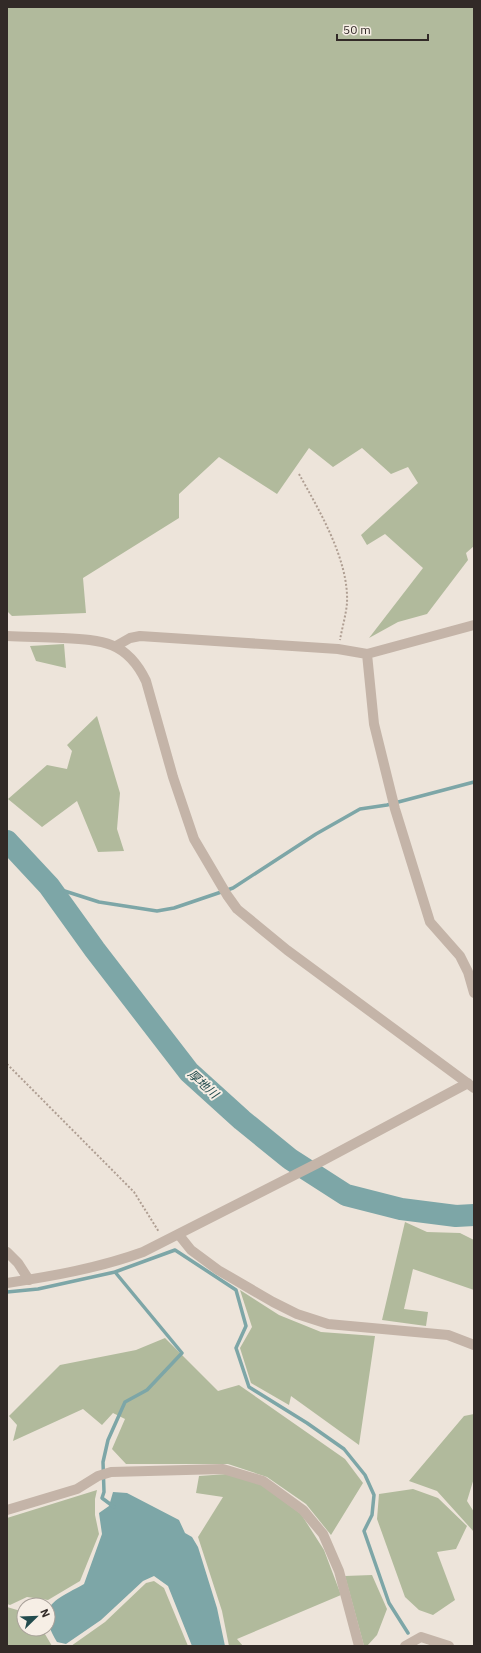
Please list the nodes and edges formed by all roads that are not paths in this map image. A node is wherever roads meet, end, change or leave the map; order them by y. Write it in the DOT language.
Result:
graph roads {
  1 [pos="474,625"];
  2 [pos="7,636"];
  3 [pos="116,646"];
  4 [pos="367,654"];
  5 [pos="474,993"];
  6 [pos="472,1083"];
  7 [pos="179,1236"];
  8 [pos="7,1252"];
  9 [pos="30,1280"];
  10 [pos="7,1283"];
  11 [pos="474,1345"];
  12 [pos="7,1510"];
  13 [pos="359,1646"];
  14 [pos="405,1646"];
  15 [pos="449,1646"];
  1 -- 4 [label="street"];
  2 -- 3 [label="street"];
  3 -- 4 [label="street"];
  3 -- 6 [label="street"];
  4 -- 5 [label="street"];
  6 -- 7 [label="street"];
  7 -- 9 [label="street"];
  7 -- 11 [label="street"];
  8 -- 9 [label="street"];
  9 -- 10 [label="street"];
  12 -- 13 [label="street"];
  14 -- 15 [label="street"];
}
